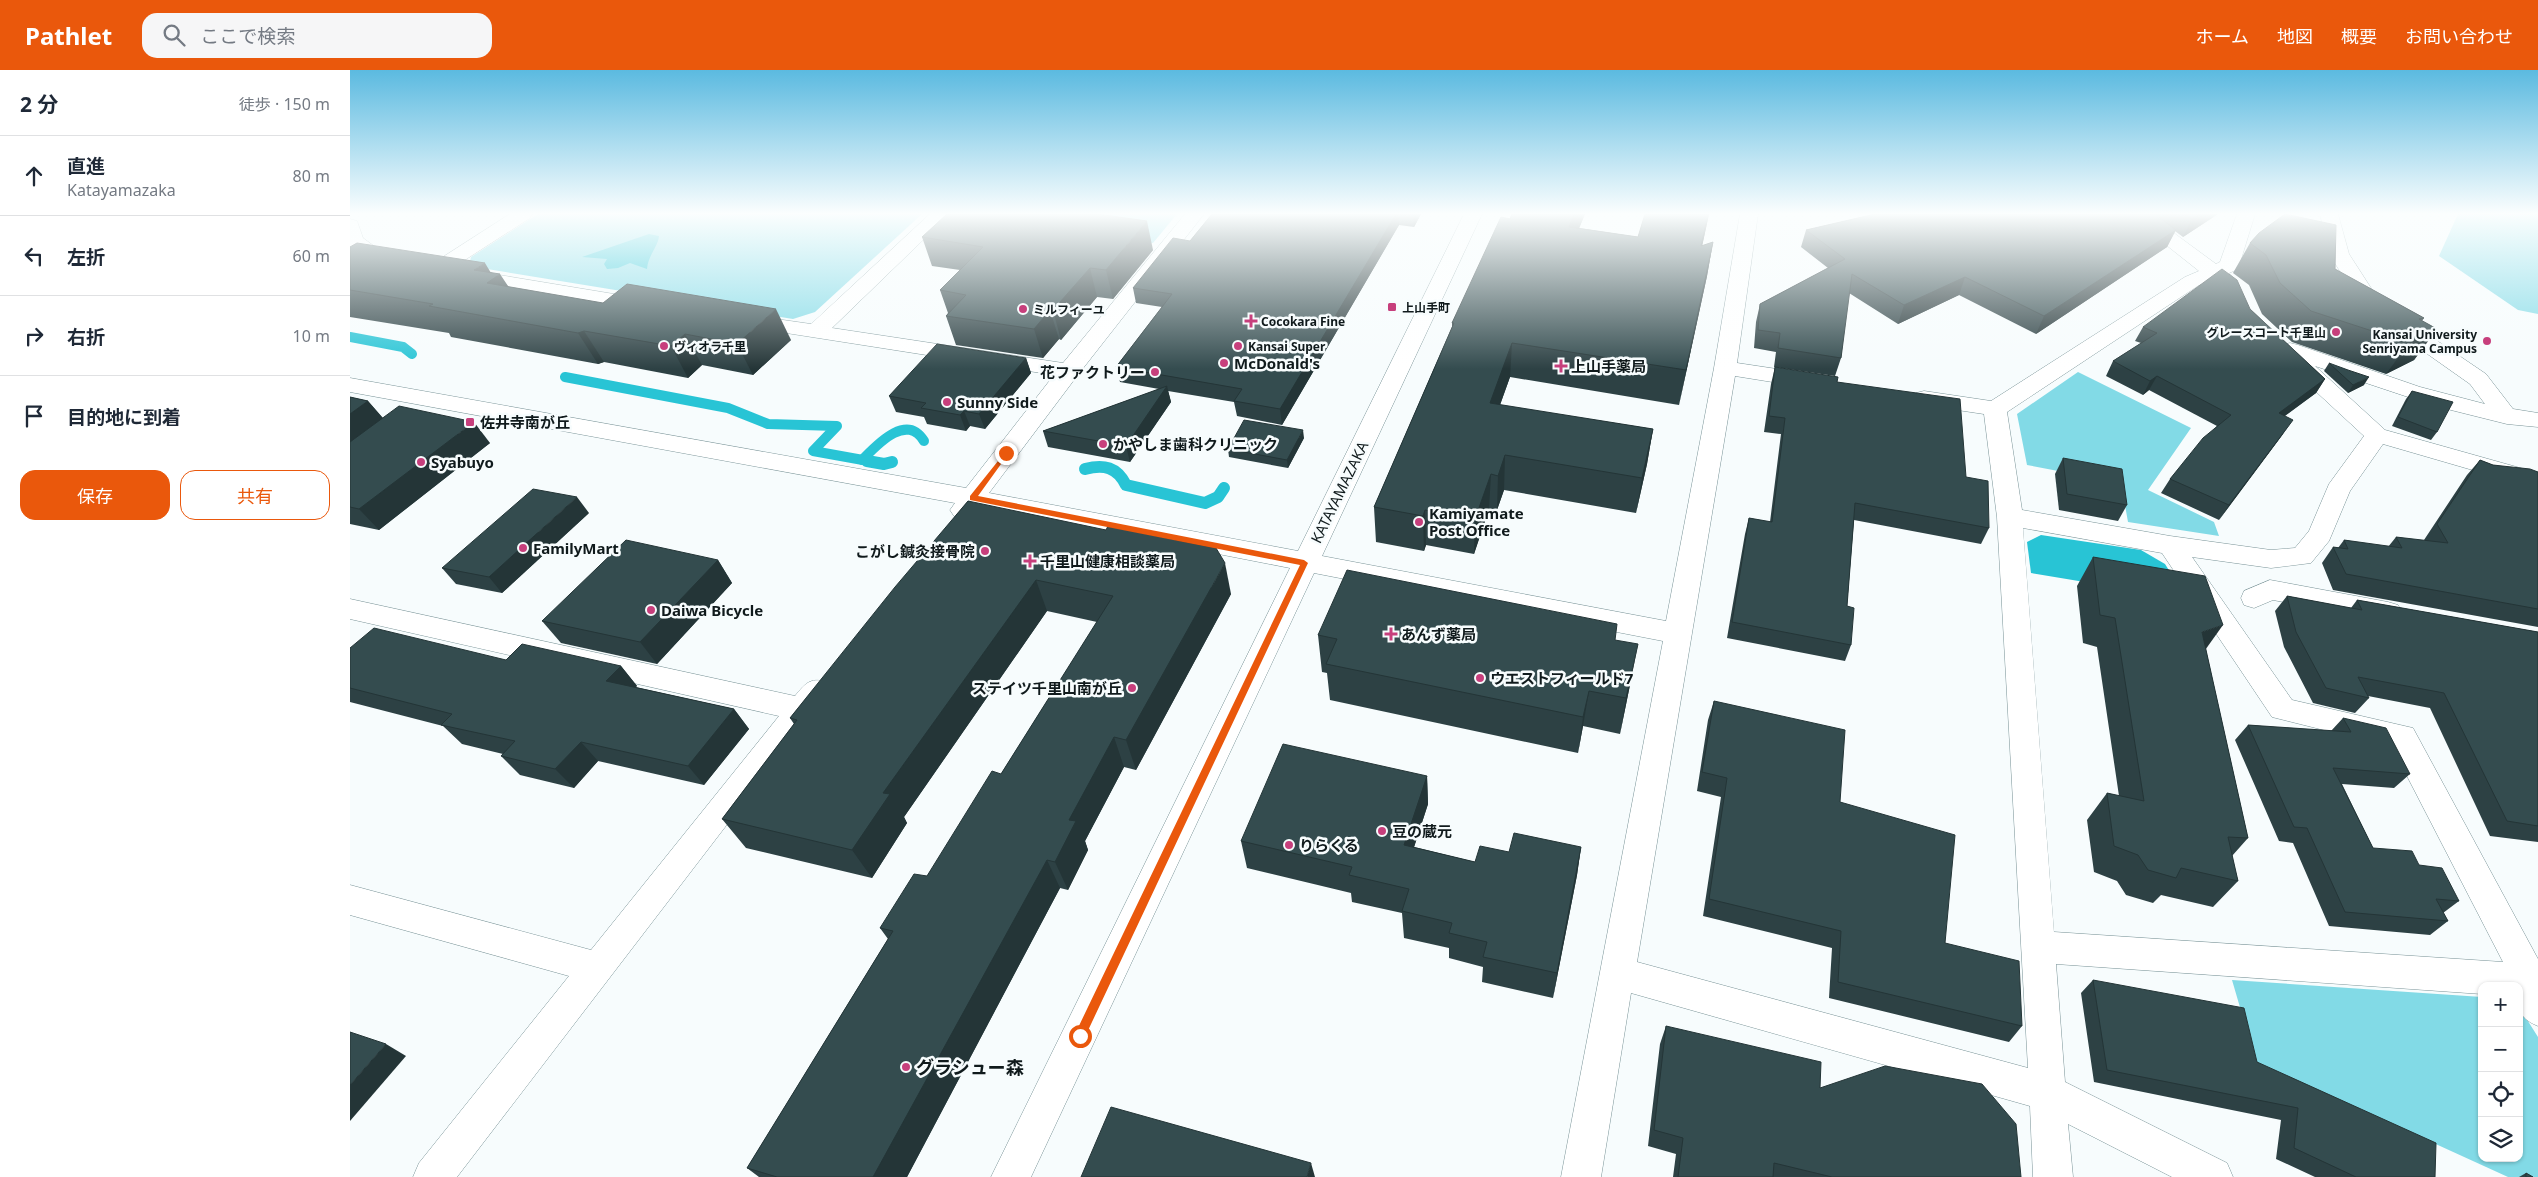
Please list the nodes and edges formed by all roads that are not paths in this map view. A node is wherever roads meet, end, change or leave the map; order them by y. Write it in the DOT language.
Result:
graph roads {
  1 [pos="413,266"];
  2 [pos="443,266"];
  3 [pos="886,266"];
  4 [pos="1154,266"];
  5 [pos="1448,266"];
  6 [pos="1741,266"];
  7 [pos="2205,266"];
  8 [pos="2229,266"];
  9 [pos="2346,266"];
  10 [pos="436,270"];
  11 [pos="2213,272"];
  12 [pos="2240,290"];
  13 [pos="660,307"];
  14 [pos="728,318"];
  15 [pos="816,331"];
  16 [pos="1725,368"];
  17 [pos="1069,371"];
  18 [pos="350,384"];
  19 [pos="1831,384"];
  20 [pos="1898,394"];
  21 [pos="432,401"];
  22 [pos="1995,409"];
  23 [pos="2507,416"];
  24 [pos="410,418"];
  25 [pos="2538,420"];
  26 [pos="2377,435"];
  27 [pos="2538,481"];
  28 [pos="973,498"];
  29 [pos="2010,517"];
  30 [pos="950,526"];
  31 [pos="2170,545"];
  32 [pos="1304,563"];
  33 [pos="2254,598"];
  34 [pos="350,609"];
  35 [pos="2414,616"];
  36 [pos="1677,633"];
  37 [pos="832,671"];
  38 [pos="801,709"];
  39 [pos="350,900"];
  40 [pos="2038,947"];
  41 [pos="598,968"];
  42 [pos="1618,973"];
  43 [pos="2536,990"];
  44 [pos="2046,1092"];
  45 [pos="433,1177"];
  46 [pos="1011,1177"];
  47 [pos="1581,1177"];
  48 [pos="2053,1177"];
  49 [pos="2213,1177"];
  1 -- 10 [label="street"];
  2 -- 10 [label="street"];
  3 -- 15 [label="street"];
  4 -- 17 [label="street"];
  5 -- 32 [label="street, KATAYAMAZAKA"];
  6 -- 16 [label="street"];
  7 -- 11 [label="street"];
  8 -- 11 [label="street"];
  9 -- 23 [label="street"];
  10 -- 13 [label="street"];
  11 -- 12 [label="street"];
  11 -- 22 [label="street"];
  14 -- 15 [label="street"];
  15 -- 17 [label="street"];
  16 -- 19 [label="street"];
  16 -- 36 [label="street"];
  17 -- 28 [label="street"];
  18 -- 21 [label="street"];
  20 -- 22 [label="street"];
  21 -- 24 [label="street"];
  21 -- 28 [label="street"];
  22 -- 29 [label="street"];
  23 -- 25 [label="street"];
  23 -- 26 [label="street"];
  26 -- 27 [label="street"];
  26 -- 31 [label="street"];
  28 -- 30 [label="street"];
  28 -- 32 [label="street"];
  29 -- 31 [label="street"];
  29 -- 40 [label="street"];
  31 -- 43 [label="street"];
  32 -- 36 [label="street"];
  32 -- 46 [label="street, KATAYAMAZAKA"];
  33 -- 35 [label="street"];
  34 -- 38 [label="street"];
  36 -- 42 [label="street"];
  37 -- 38 [label="street"];
  38 -- 41 [label="street"];
  39 -- 41 [label="street"];
  40 -- 43 [label="street"];
  40 -- 44 [label="street"];
  41 -- 45 [label="street"];
  42 -- 44 [label="street"];
  42 -- 47 [label="street"];
  44 -- 48 [label="street"];
  44 -- 49 [label="street"];
}
